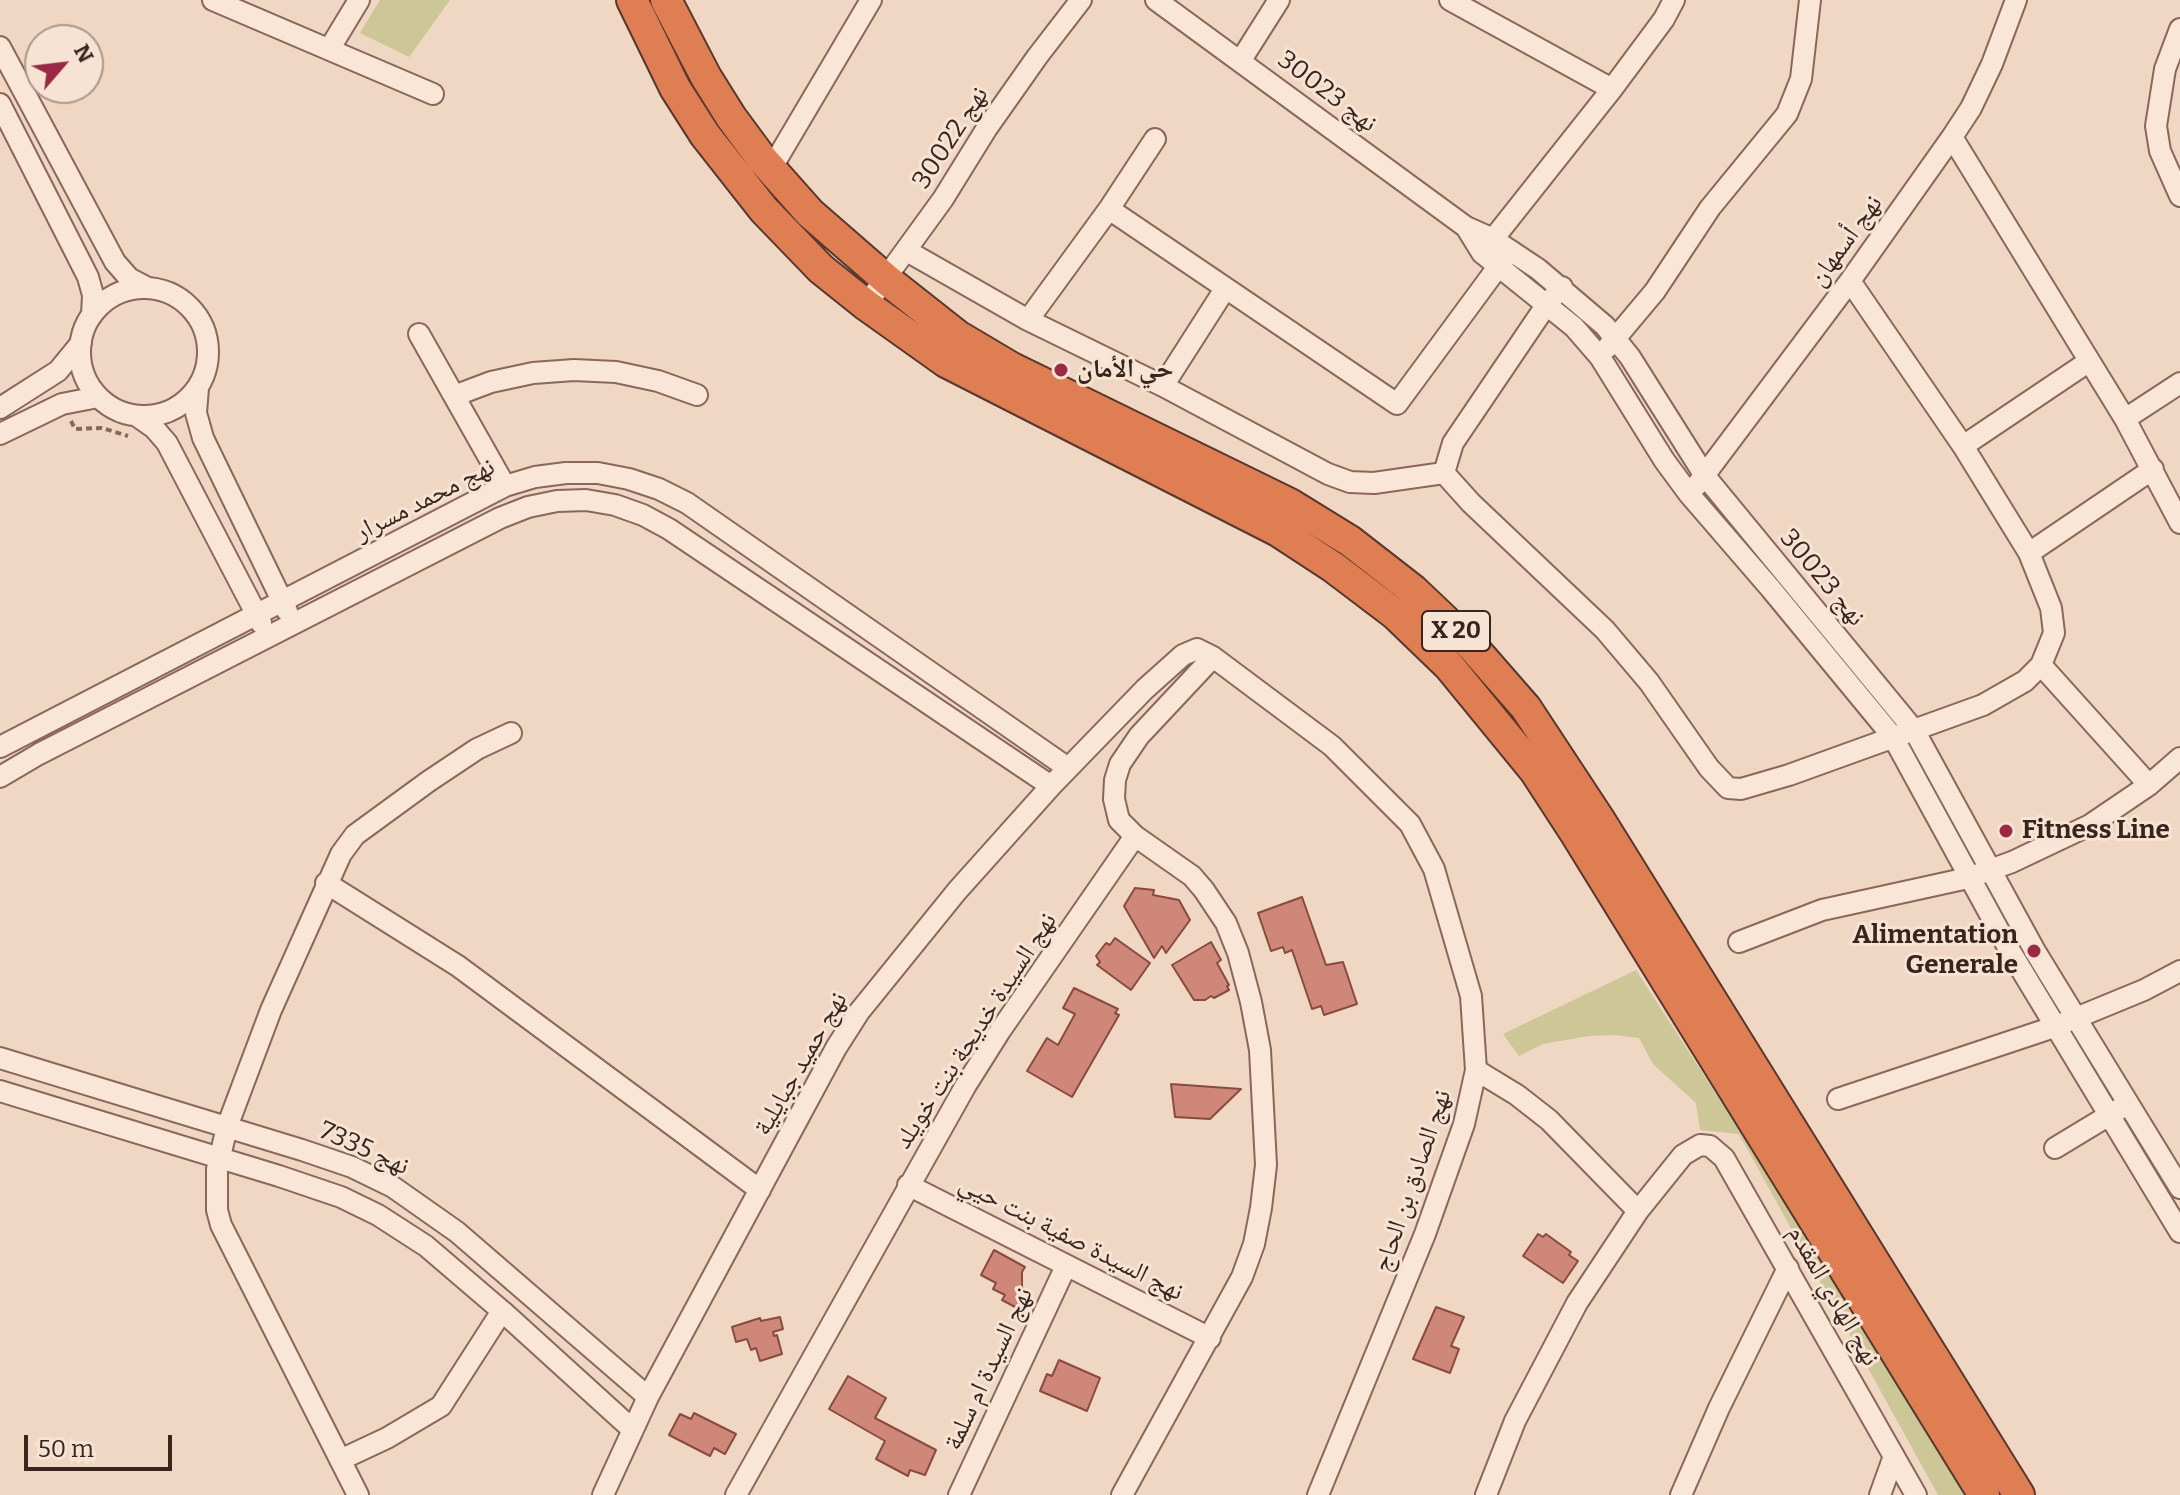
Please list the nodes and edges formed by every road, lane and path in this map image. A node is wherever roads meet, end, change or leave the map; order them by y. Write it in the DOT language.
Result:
graph roads {
  1 [pos="213,0"];
  2 [pos="359,0"];
  3 [pos="632,0"];
  4 [pos="871,0"];
  5 [pos="1081,0"];
  6 [pos="1156,0"];
  7 [pos="1279,0"];
  8 [pos="1450,0"];
  9 [pos="1674,0"];
  10 [pos="1810,0"];
  11 [pos="2016,0"];
  12 [pos="675,9"];
  13 [pos="2180,29"];
  14 [pos="0,47"];
  15 [pos="330,48"];
  16 [pos="1241,60"];
  17 [pos="1612,89"];
  18 [pos="433,94"];
  19 [pos="1,108"];
  20 [pos="1952,137"];
  21 [pos="1155,139"];
  22 [pos="771,169"];
  23 [pos="2180,196"];
  24 [pos="1109,209"];
  25 [pos="1488,246"];
  26 [pos="907,251"];
  27 [pos="1505,258"];
  28 [pos="887,280"];
  29 [pos="1850,281"];
  30 [pos="1562,287"];
  31 [pos="148,288"];
  32 [pos="1225,289"];
  33 [pos="1547,304"];
  34 [pos="866,305"];
  35 [pos="92,315"];
  36 [pos="1028,320"];
  37 [pos="419,334"];
  38 [pos="1616,339"];
  39 [pos="81,343"];
  40 [pos="1599,356"];
  41 [pos="2088,362"];
  42 [pos="2180,383"];
  43 [pos="1163,386"];
  44 [pos="198,388"];
  45 [pos="697,395"];
  46 [pos="454,396"];
  47 [pos="98,397"];
  48 [pos="5,403"];
  49 [pos="137,416"];
  50 [pos="2125,419"];
  51 [pos="26,421"];
  52 [pos="0,434"];
  53 [pos="1963,446"];
  54 [pos="0,447"];
  55 [pos="2153,469"];
  56 [pos="1444,473"];
  57 [pos="1705,476"];
  58 [pos="505,486"];
  59 [pos="1689,494"];
  60 [pos="2180,523"];
  61 [pos="2029,553"];
  62 [pos="283,602"];
  63 [pos="257,614"];
  64 [pos="294,626"];
  65 [pos="269,638"];
  66 [pos="1193,649"];
  67 [pos="1213,657"];
  68 [pos="2041,665"];
  69 [pos="1914,730"];
  70 [pos="511,733"];
  71 [pos="1893,737"];
  72 [pos="0,747"];
  73 [pos="2180,758"];
  74 [pos="1068,768"];
  75 [pos="0,777"];
  76 [pos="2149,785"];
  77 [pos="1051,786"];
  78 [pos="1135,836"];
  79 [pos="1990,870"];
  80 [pos="1968,878"];
  81 [pos="326,883"];
  82 [pos="1739,942"];
  83 [pos="2180,971"];
  84 [pos="2076,1018"];
  85 [pos="2054,1027"];
  86 [pos="0,1058"];
  87 [pos="1476,1070"];
  88 [pos="0,1091"];
  89 [pos="1838,1099"];
  90 [pos="2118,1109"];
  91 [pos="227,1127"];
  92 [pos="2055,1148"];
  93 [pos="220,1158"];
  94 [pos="908,1185"];
  95 [pos="2180,1188"];
  96 [pos="760,1190"];
  97 [pos="1638,1211"];
  98 [pos="2180,1232"];
  99 [pos="1066,1266"];
  100 [pos="1788,1268"];
  101 [pos="502,1311"];
  102 [pos="1210,1338"];
  103 [pos="648,1397"];
  104 [pos="633,1430"];
  105 [pos="1894,1456"];
  106 [pos="340,1460"];
  107 [pos="358,1495"];
  108 [pos="603,1495"];
  109 [pos="736,1495"];
  110 [pos="959,1495"];
  111 [pos="1122,1495"];
  112 [pos="1318,1495"];
  113 [pos="1486,1495"];
  114 [pos="1681,1495"];
  115 [pos="1880,1495"];
  116 [pos="1916,1495"];
  117 [pos="1984,1495"];
  118 [pos="2019,1495"];
  1 -- 15 [label="street"];
  2 -- 15 [label="street"];
  3 -- 34 [label="highway, X 20"];
  4 -- 22 [label="street"];
  5 -- 26 [label="street, نهج 30022"];
  6 -- 16 [label="street, نهج 30023"];
  7 -- 16 [label="street"];
  8 -- 17 [label="street"];
  9 -- 17 [label="street"];
  10 -- 38 [label="street"];
  11 -- 20 [label="street, نهج أسمهان"];
  12 -- 22 [label="highway, X 20"];
  13 -- 23 [label="street"];
  14 -- 31 [label="street"];
  15 -- 18 [label="street"];
  16 -- 25 [label="street, نهج 30023"];
  17 -- 25 [label="street"];
  19 -- 35 [label="street"];
  20 -- 29 [label="street, نهج أسمهان"];
  20 -- 41 [label="street"];
  21 -- 24 [label="street"];
  22 -- 28 [label="highway, X 20"];
  24 -- 32 [label="street"];
  24 -- 36 [label="street"];
  25 -- 27 [label="street, نهج 30023"];
  26 -- 28 [label="street, نهج 30022"];
  26 -- 36 [label="street"];
  27 -- 30 [label="street, نهج 30023"];
  27 -- 32 [label="street"];
  27 -- 33 [label="street, نهج 30023"];
  28 -- 34 [label="street, نهج 30022"];
  28 -- 118 [label="highway, X 20"];
  29 -- 53 [label="street"];
  29 -- 57 [label="street, نهج أسمهان"];
  30 -- 33 [label="street"];
  30 -- 38 [label="street, نهج 30023"];
  31 -- 35 [label="street"];
  31 -- 44 [label="street"];
  32 -- 43 [label="street"];
  33 -- 40 [label="street, نهج 30023"];
  33 -- 56 [label="street"];
  34 -- 117 [label="highway, X 20"];
  35 -- 39 [label="street"];
  36 -- 43 [label="street"];
  37 -- 46 [label="street"];
  38 -- 40 [label="street"];
  38 -- 57 [label="street, نهج 30023"];
  39 -- 47 [label="street"];
  39 -- 48 [label="street"];
  40 -- 59 [label="street, نهج 30023"];
  41 -- 50 [label="street"];
  41 -- 53 [label="street"];
  42 -- 50 [label="street"];
  43 -- 56 [label="street"];
  44 -- 49 [label="street"];
  44 -- 62 [label="street"];
  45 -- 46 [label="street"];
  46 -- 58 [label="street"];
  47 -- 49 [label="street"];
  47 -- 51 [label="street"];
  49 -- 63 [label="street"];
  50 -- 55 [label="street"];
  51 -- 52 [label="street"];
  51 -- 54 [label="street"];
  53 -- 61 [label="street"];
  55 -- 60 [label="street"];
  55 -- 61 [label="street"];
  56 -- 71 [label="street"];
  57 -- 59 [label="street, نهج أسمهان"];
  57 -- 69 [label="street, نهج 30023"];
  58 -- 62 [label="street, نهج محمد مسرار"];
  58 -- 74 [label="street, نهج محمد مسرار"];
  59 -- 71 [label="street, نهج 30023"];
  61 -- 68 [label="street"];
  62 -- 63 [label="street, نهج محمد مسرار"];
  62 -- 64 [label="street"];
  63 -- 65 [label="street"];
  63 -- 72 [label="street, نهج محمد مسرار"];
  64 -- 65 [label="street, نهج محمد مسرار"];
  64 -- 77 [label="street, نهج محمد مسرار"];
  65 -- 75 [label="street, نهج محمد مسرار"];
  66 -- 67 [label="street, نهج الصادق بن الحاج"];
  66 -- 74 [label="street, نهج حميد جبايلية"];
  67 -- 78 [label="street"];
  67 -- 87 [label="street, نهج الصادق بن الحاج"];
  68 -- 69 [label="street"];
  68 -- 76 [label="street"];
  69 -- 71 [label="street"];
  69 -- 79 [label="street, نهج 30023"];
  70 -- 81 [label="street"];
  71 -- 80 [label="street, نهج 30023"];
  73 -- 76 [label="street"];
  74 -- 77 [label="street, نهج حميد جبايلية"];
  76 -- 79 [label="street"];
  77 -- 96 [label="street, نهج حميد جبايلية"];
  78 -- 94 [label="street, نهج السيدة خديجة بنت خويلد"];
  78 -- 102 [label="street"];
  79 -- 80 [label="street"];
  79 -- 84 [label="street, نهج 30023"];
  80 -- 82 [label="street"];
  80 -- 85 [label="street, نهج 30023"];
  81 -- 91 [label="street"];
  81 -- 96 [label="street"];
  83 -- 84 [label="street"];
  84 -- 85 [label="street"];
  84 -- 90 [label="street, نهج 30023"];
  85 -- 89 [label="street"];
  85 -- 90 [label="street, نهج 30023"];
  86 -- 91 [label="street, نهج 7335"];
  87 -- 97 [label="street"];
  87 -- 112 [label="street, نهج الصادق بن الحاج"];
  88 -- 93 [label="street, نهج 7335"];
  90 -- 92 [label="street"];
  90 -- 95 [label="street, نهج 30023"];
  90 -- 98 [label="street, نهج 30023"];
  91 -- 93 [label="street"];
  91 -- 103 [label="street, نهج 7335"];
  93 -- 101 [label="street, نهج 7335"];
  93 -- 106 [label="street"];
  94 -- 99 [label="street, نهج السيدة صفية بنت حيي"];
  94 -- 109 [label="street, نهج السيدة خديجة بنت خويلد"];
  96 -- 103 [label="street, نهج حميد جبايلية"];
  97 -- 100 [label="street, نهج الهادي المقدم"];
  97 -- 113 [label="street"];
  99 -- 102 [label="street, نهج السيدة صفية بنت حيي"];
  99 -- 110 [label="street, نهج السيدة ام سلمة"];
  100 -- 105 [label="street, نهج الهادي المقدم"];
  100 -- 114 [label="street"];
  101 -- 104 [label="street, نهج 7335"];
  101 -- 106 [label="street"];
  102 -- 111 [label="street"];
  103 -- 104 [label="street, نهج حميد جبايلية"];
  104 -- 108 [label="street, نهج حميد جبايلية"];
  105 -- 115 [label="street"];
  105 -- 116 [label="street, نهج الهادي المقدم"];
  106 -- 107 [label="street"];
}
